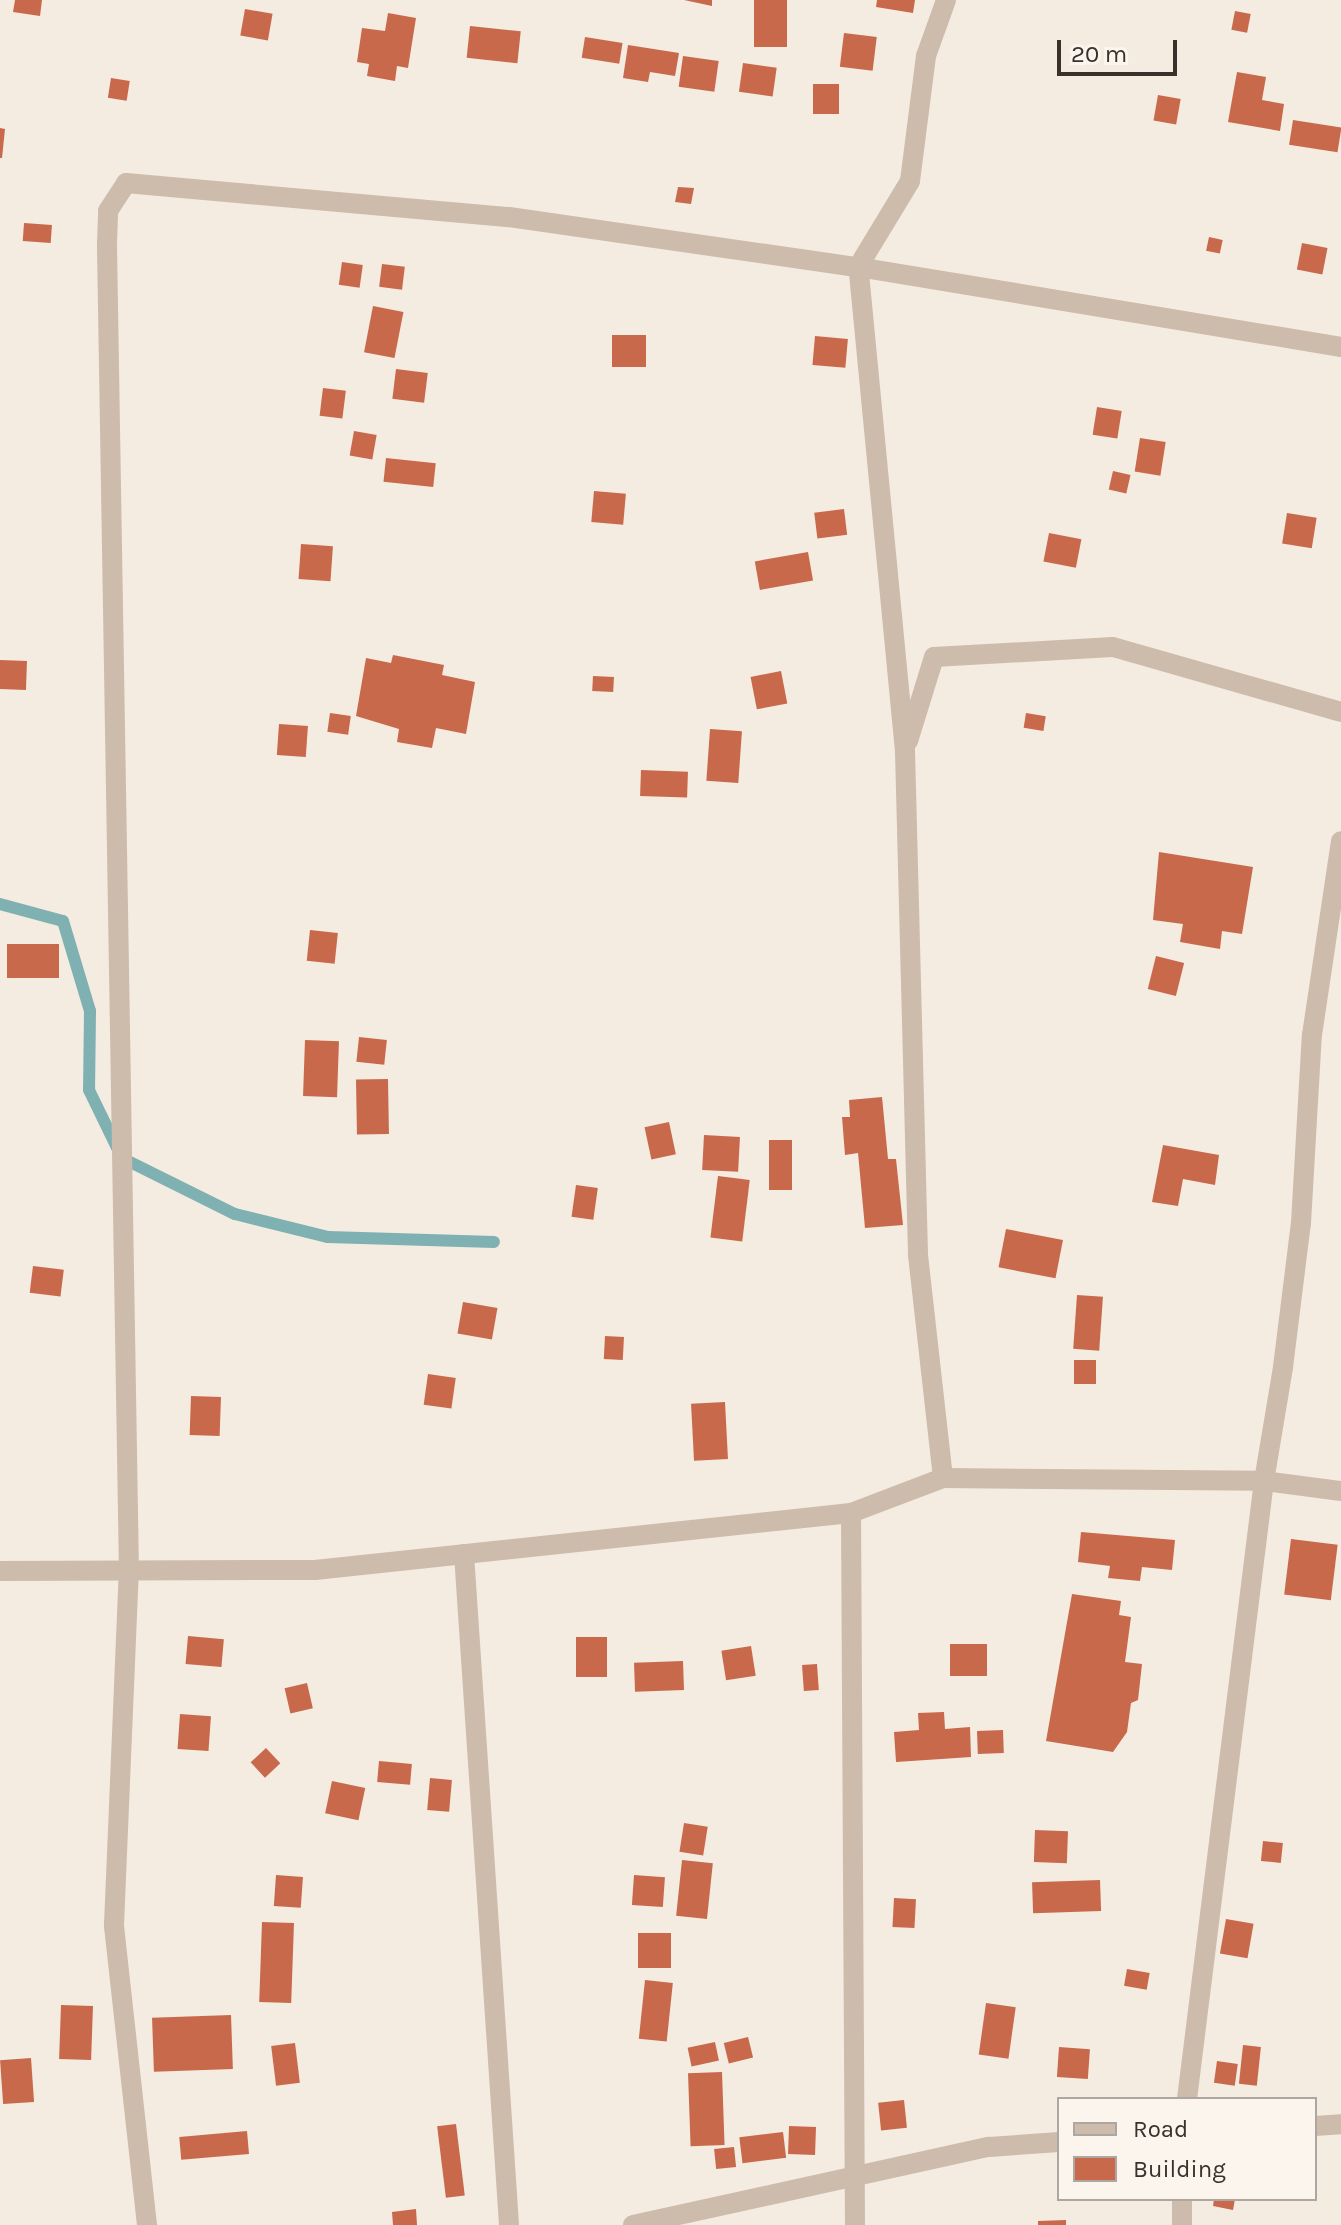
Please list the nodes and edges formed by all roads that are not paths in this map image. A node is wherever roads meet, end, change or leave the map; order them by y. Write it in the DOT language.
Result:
graph roads {
  1 [pos="946,0"];
  2 [pos="858,267"];
  3 [pos="1341,347"];
  4 [pos="1341,712"];
  5 [pos="905,751"];
  6 [pos="1341,841"];
  7 [pos="943,1478"];
  8 [pos="1264,1481"];
  9 [pos="1341,1491"];
  10 [pos="851,1513"];
  11 [pos="464,1554"];
  12 [pos="0,1571"];
  13 [pos="129,1573"];
  14 [pos="1187,2097"];
  15 [pos="1341,2124"];
  16 [pos="1317,2126"];
  17 [pos="1057,2142"];
  18 [pos="852,2180"];
  19 [pos="1182,2201"];
  20 [pos="147,2225"];
  21 [pos="509,2225"];
  22 [pos="633,2225"];
  23 [pos="855,2225"];
  24 [pos="1182,2225"];
  1 -- 2 [label="street"];
  2 -- 3 [label="street"];
  2 -- 5 [label="street"];
  2 -- 13 [label="street"];
  4 -- 5 [label="street"];
  5 -- 7 [label="street"];
  6 -- 8 [label="street"];
  7 -- 8 [label="street"];
  7 -- 10 [label="street"];
  8 -- 9 [label="street"];
  8 -- 14 [label="street"];
  10 -- 11 [label="street"];
  10 -- 18 [label="street"];
  11 -- 13 [label="street"];
  11 -- 21 [label="street"];
  12 -- 13 [label="street"];
  13 -- 20 [label="street"];
  15 -- 16 [label="street"];
  17 -- 18 [label="street"];
  18 -- 22 [label="street"];
  18 -- 23 [label="street"];
  19 -- 24 [label="street"];
}
